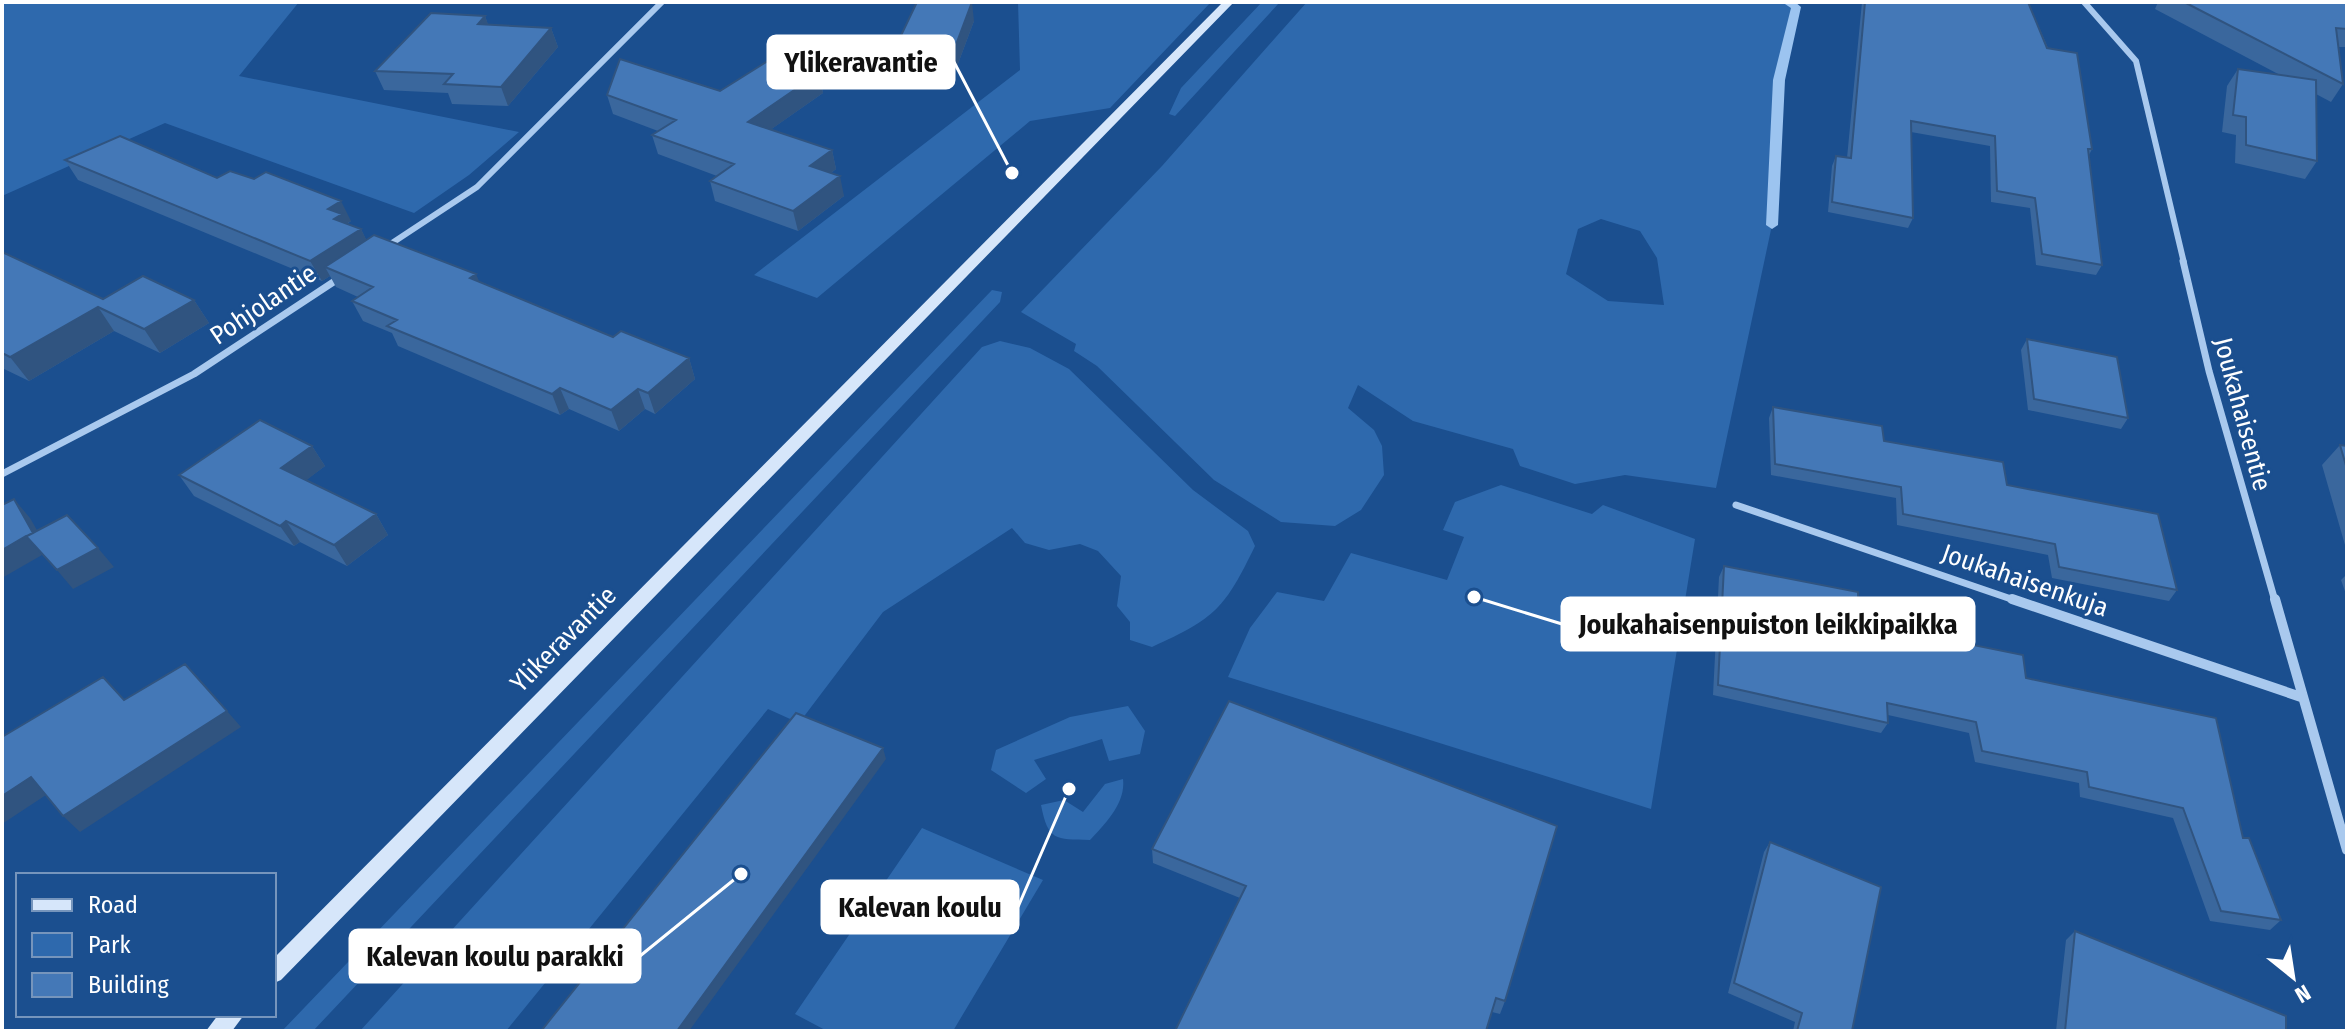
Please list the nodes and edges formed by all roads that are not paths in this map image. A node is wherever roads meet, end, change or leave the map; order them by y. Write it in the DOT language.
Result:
graph roads {
  1 [pos="662,2"];
  2 [pos="1229,2"];
  3 [pos="2084,2"];
  4 [pos="374,255"];
  5 [pos="348,272"];
  6 [pos="2,474"];
  7 [pos="1736,505"];
  8 [pos="2301,697"];
  9 [pos="2347,850"];
  10 [pos="276,971"];
  1 -- 4 [label="street"];
  2 -- 10 [label="street, Ylikeravantie"];
  3 -- 8 [label="street, Joukahaisentie"];
  5 -- 6 [label="street, Pohjolantie"];
  7 -- 8 [label="street, Joukahaisenkuja"];
  8 -- 9 [label="street, Joukahaisentie"];
}
